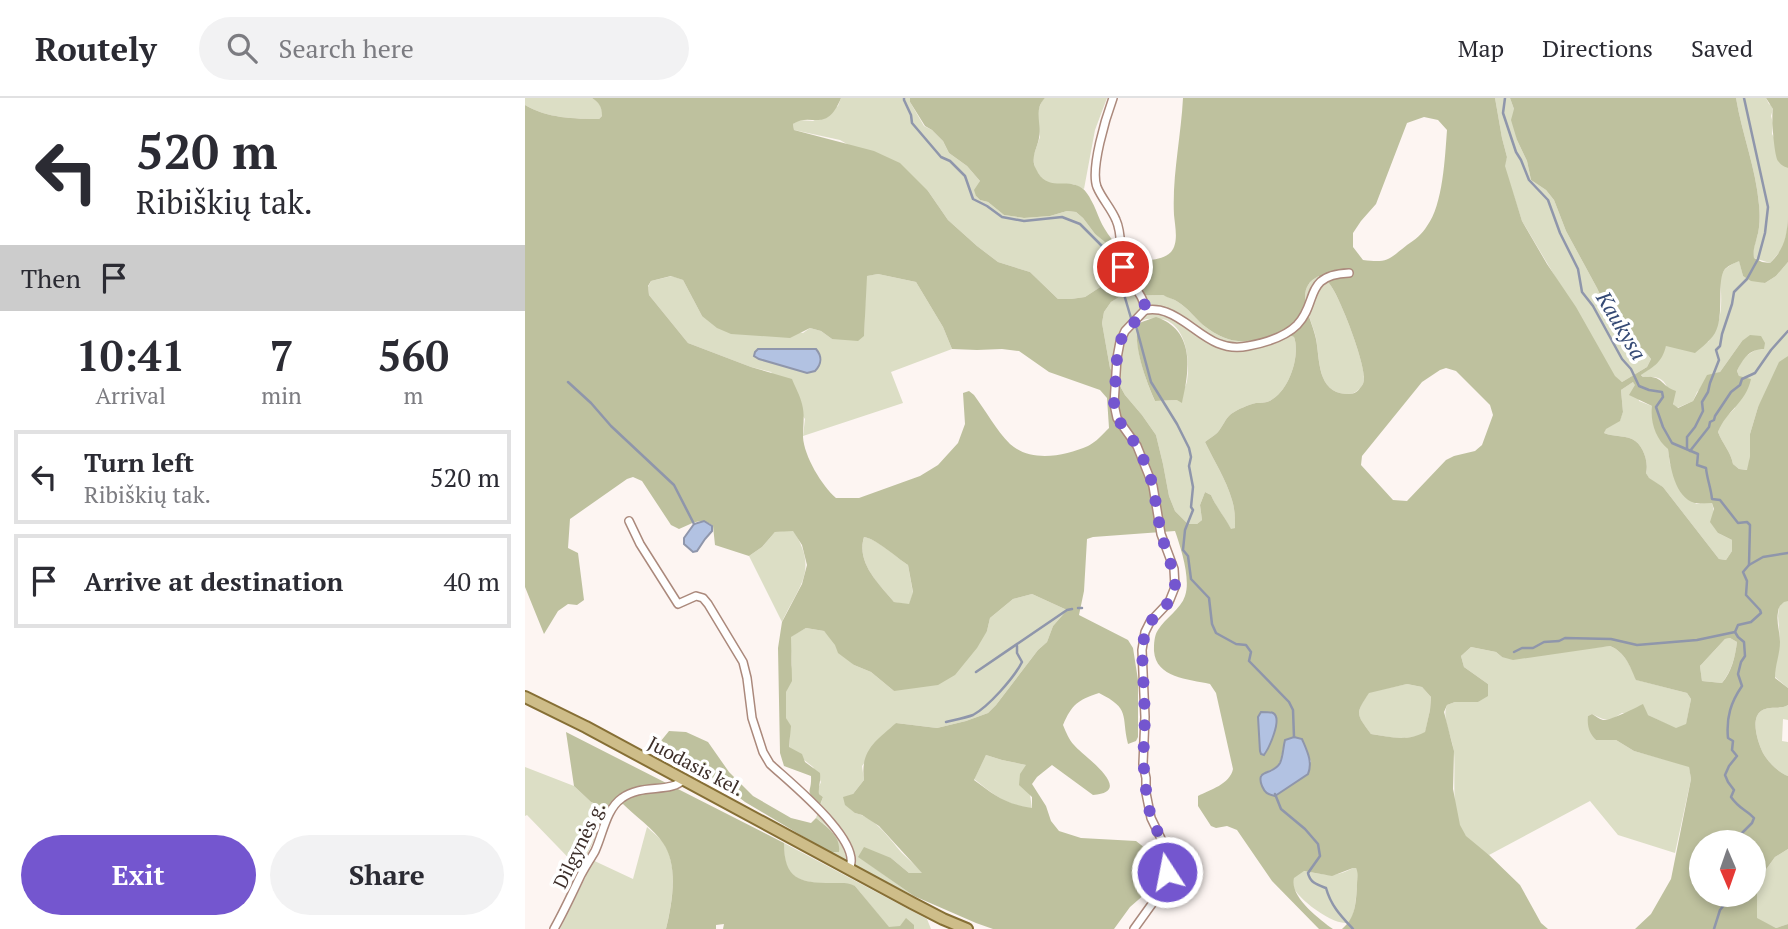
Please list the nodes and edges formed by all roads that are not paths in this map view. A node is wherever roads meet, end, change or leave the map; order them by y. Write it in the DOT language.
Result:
graph roads {
  1 [pos="1113,98"];
  2 [pos="1349,272"];
  3 [pos="1145,310"];
  4 [pos="629,521"];
  5 [pos="525,697"];
  6 [pos="684,779"];
  7 [pos="849,869"];
  8 [pos="554,929"];
  9 [pos="967,929"];
  10 [pos="1134,929"];
  1 -- 3 [label="street"];
  2 -- 3 [label="street"];
  3 -- 10 [label="street"];
  4 -- 7 [label="street"];
  5 -- 6 [label="main road, Juodasis kel."];
  6 -- 7 [label="main road, Juodasis kel."];
  6 -- 8 [label="street, Dilgynės g."];
  7 -- 9 [label="main road, Juodasis kel."];
}
